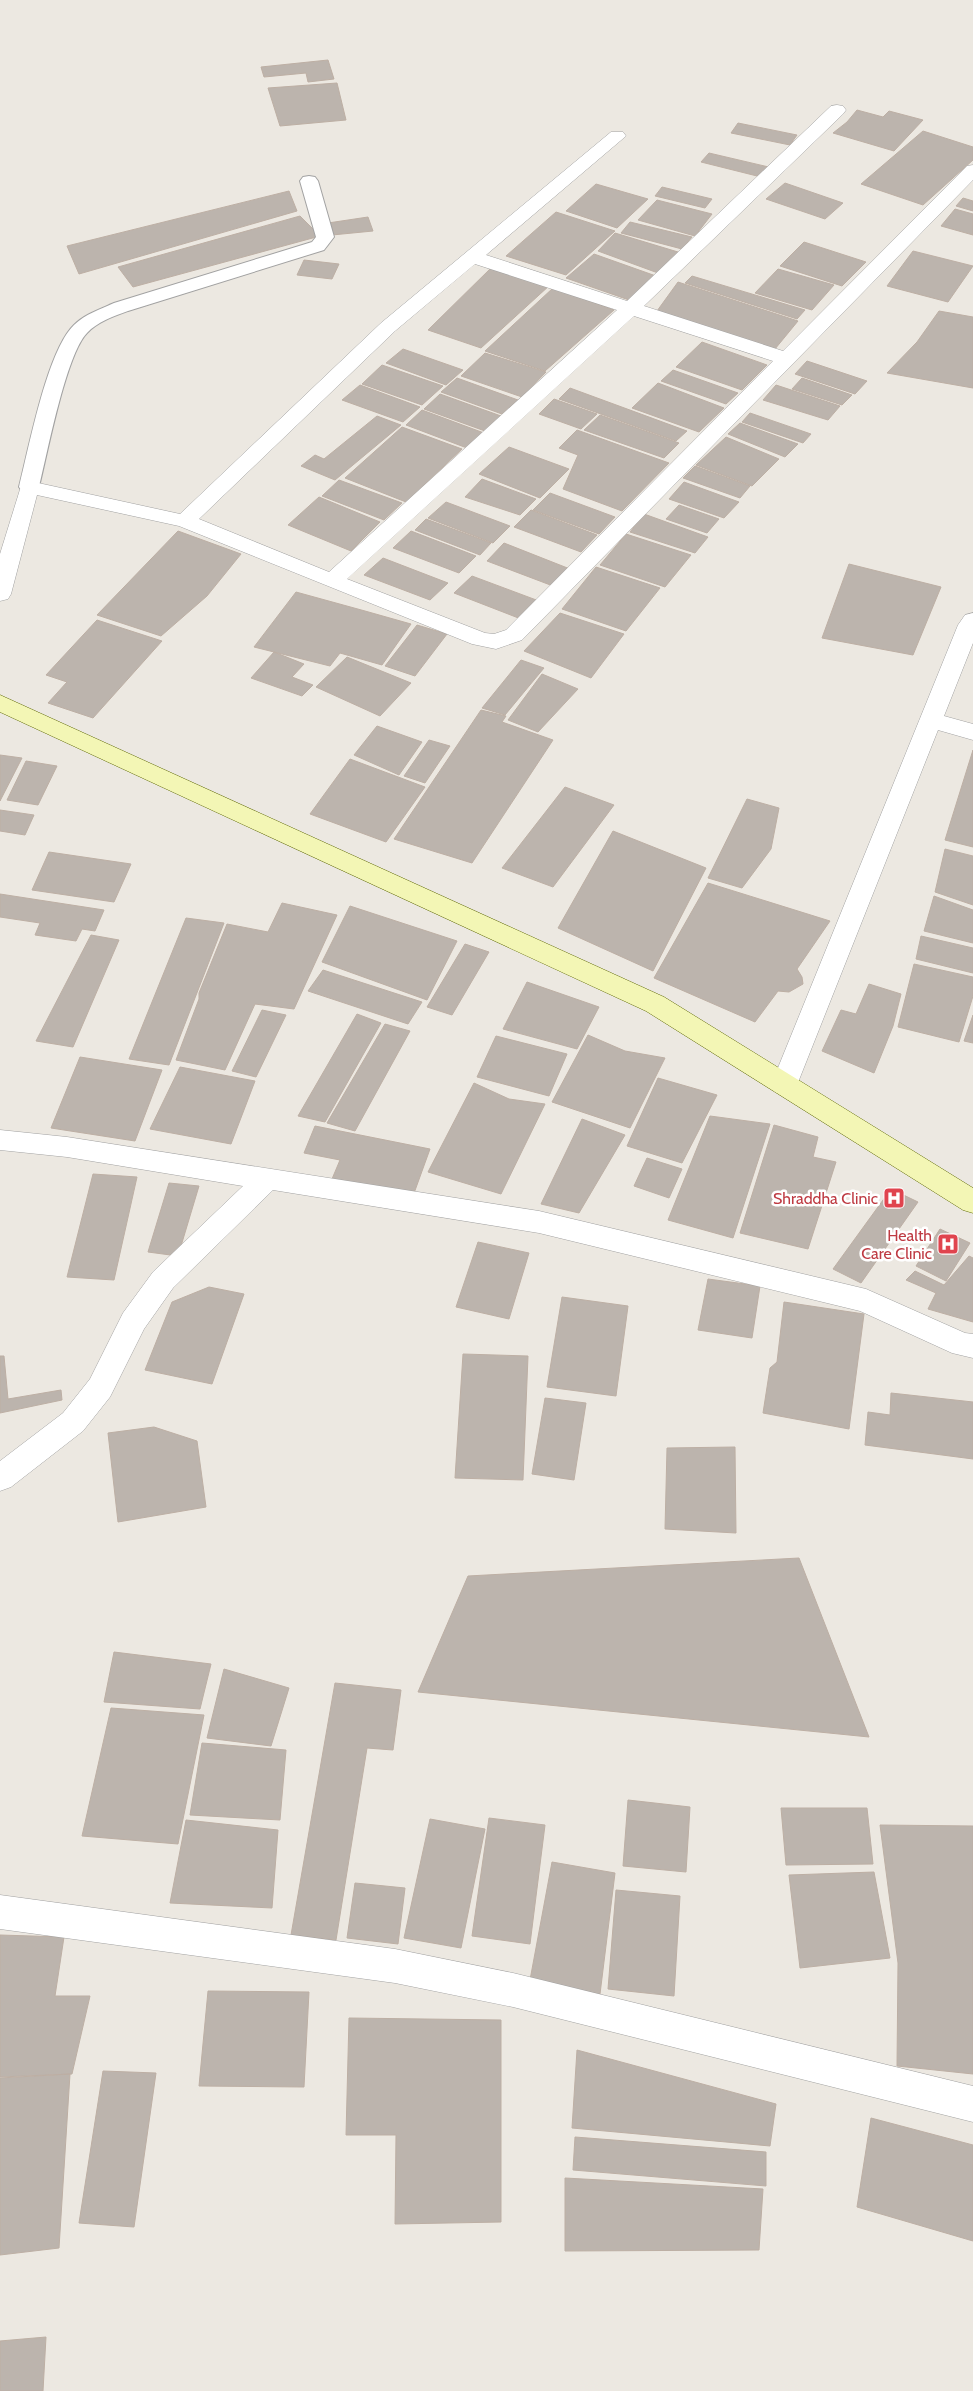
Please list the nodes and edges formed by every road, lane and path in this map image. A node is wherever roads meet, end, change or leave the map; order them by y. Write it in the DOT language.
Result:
graph roads {
  1 [pos="837,110"];
  2 [pos="617,136"];
  3 [pos="973,170"];
  4 [pos="308,181"];
  5 [pos="473,257"];
  6 [pos="630,309"];
  7 [pos="786,359"];
  8 [pos="29,487"];
  9 [pos="185,521"];
  10 [pos="332,581"];
  11 [pos="0,594"];
  12 [pos="973,620"];
  13 [pos="0,703"];
  14 [pos="930,720"];
  15 [pos="973,732"];
  16 [pos="784,1085"];
  17 [pos="0,1140"];
  18 [pos="266,1179"];
  19 [pos="973,1202"];
  20 [pos="973,1346"];
  21 [pos="0,1478"];
  22 [pos="0,1912"];
  23 [pos="973,2104"];
  1 -- 6 [label="street"];
  2 -- 5 [label="street"];
  3 -- 7 [label="street"];
  4 -- 8 [label="lane"];
  5 -- 6 [label="street"];
  5 -- 9 [label="street"];
  6 -- 7 [label="street"];
  6 -- 10 [label="street"];
  7 -- 10 [label="street"];
  8 -- 9 [label="street"];
  8 -- 11 [label="street"];
  9 -- 10 [label="street"];
  12 -- 14 [label="street"];
  13 -- 16 [label="main road"];
  14 -- 15 [label="street"];
  14 -- 16 [label="street"];
  16 -- 19 [label="main road"];
  17 -- 18 [label="street"];
  18 -- 20 [label="street"];
  18 -- 21 [label="street"];
  22 -- 23 [label="street"];
}
